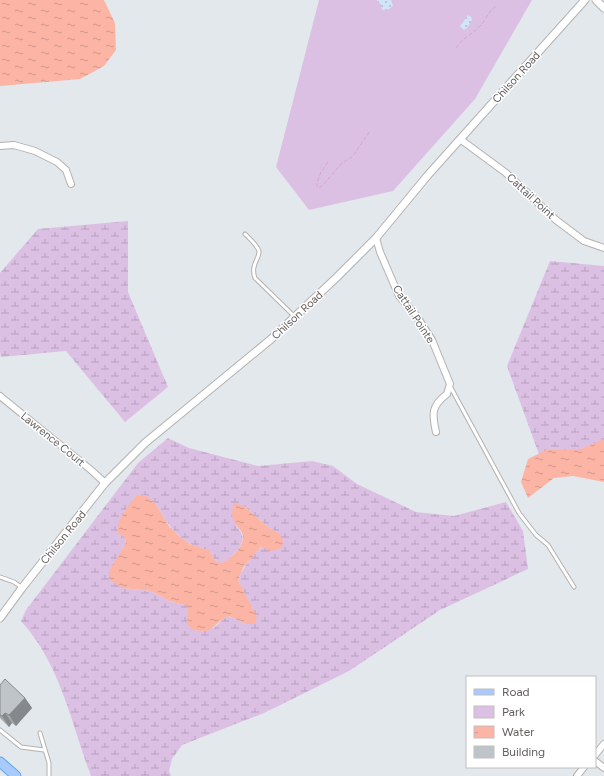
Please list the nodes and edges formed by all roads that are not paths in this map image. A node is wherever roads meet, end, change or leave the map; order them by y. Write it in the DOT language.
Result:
graph roads {
  1 [pos="585,0"];
  2 [pos="596,0"];
  3 [pos="604,8"];
  4 [pos="460,139"];
  5 [pos="0,146"];
  6 [pos="71,184"];
  7 [pos="245,234"];
  8 [pos="376,238"];
  9 [pos="604,248"];
  10 [pos="295,317"];
  11 [pos="450,384"];
  12 [pos="0,396"];
  13 [pos="436,432"];
  14 [pos="105,483"];
  15 [pos="0,577"];
  16 [pos="574,586"];
  17 [pos="22,588"];
  18 [pos="0,618"];
  19 [pos="0,730"];
  20 [pos="40,733"];
  21 [pos="604,744"];
  22 [pos="44,750"];
  23 [pos="596,754"];
  24 [pos="0,762"];
  25 [pos="596,762"];
  26 [pos="583,768"];
  27 [pos="604,768"];
  28 [pos="16,776"];
  29 [pos="49,776"];
  30 [pos="577,776"];
  1 -- 4 [label="street, Chilson Road"];
  2 -- 3 [label="street"];
  4 -- 8 [label="street, Chilson Road"];
  4 -- 9 [label="street, Cattail Point"];
  5 -- 6 [label="street"];
  7 -- 10 [label="lane"];
  8 -- 10 [label="street, Chilson Road"];
  8 -- 11 [label="street, Cattail Pointe"];
  10 -- 14 [label="street, Chilson Road"];
  11 -- 13 [label="street"];
  11 -- 16 [label="lane"];
  12 -- 14 [label="street, Lawrence Court"];
  14 -- 17 [label="street, Chilson Road"];
  15 -- 17 [label="lane"];
  17 -- 18 [label="street, Chilson Road"];
  19 -- 22 [label="lane"];
  20 -- 22 [label="lane"];
  21 -- 23 [label="street"];
  22 -- 29 [label="lane"];
  24 -- 28 [label="main road"];
  25 -- 27 [label="street"];
  26 -- 30 [label="street"];
}
